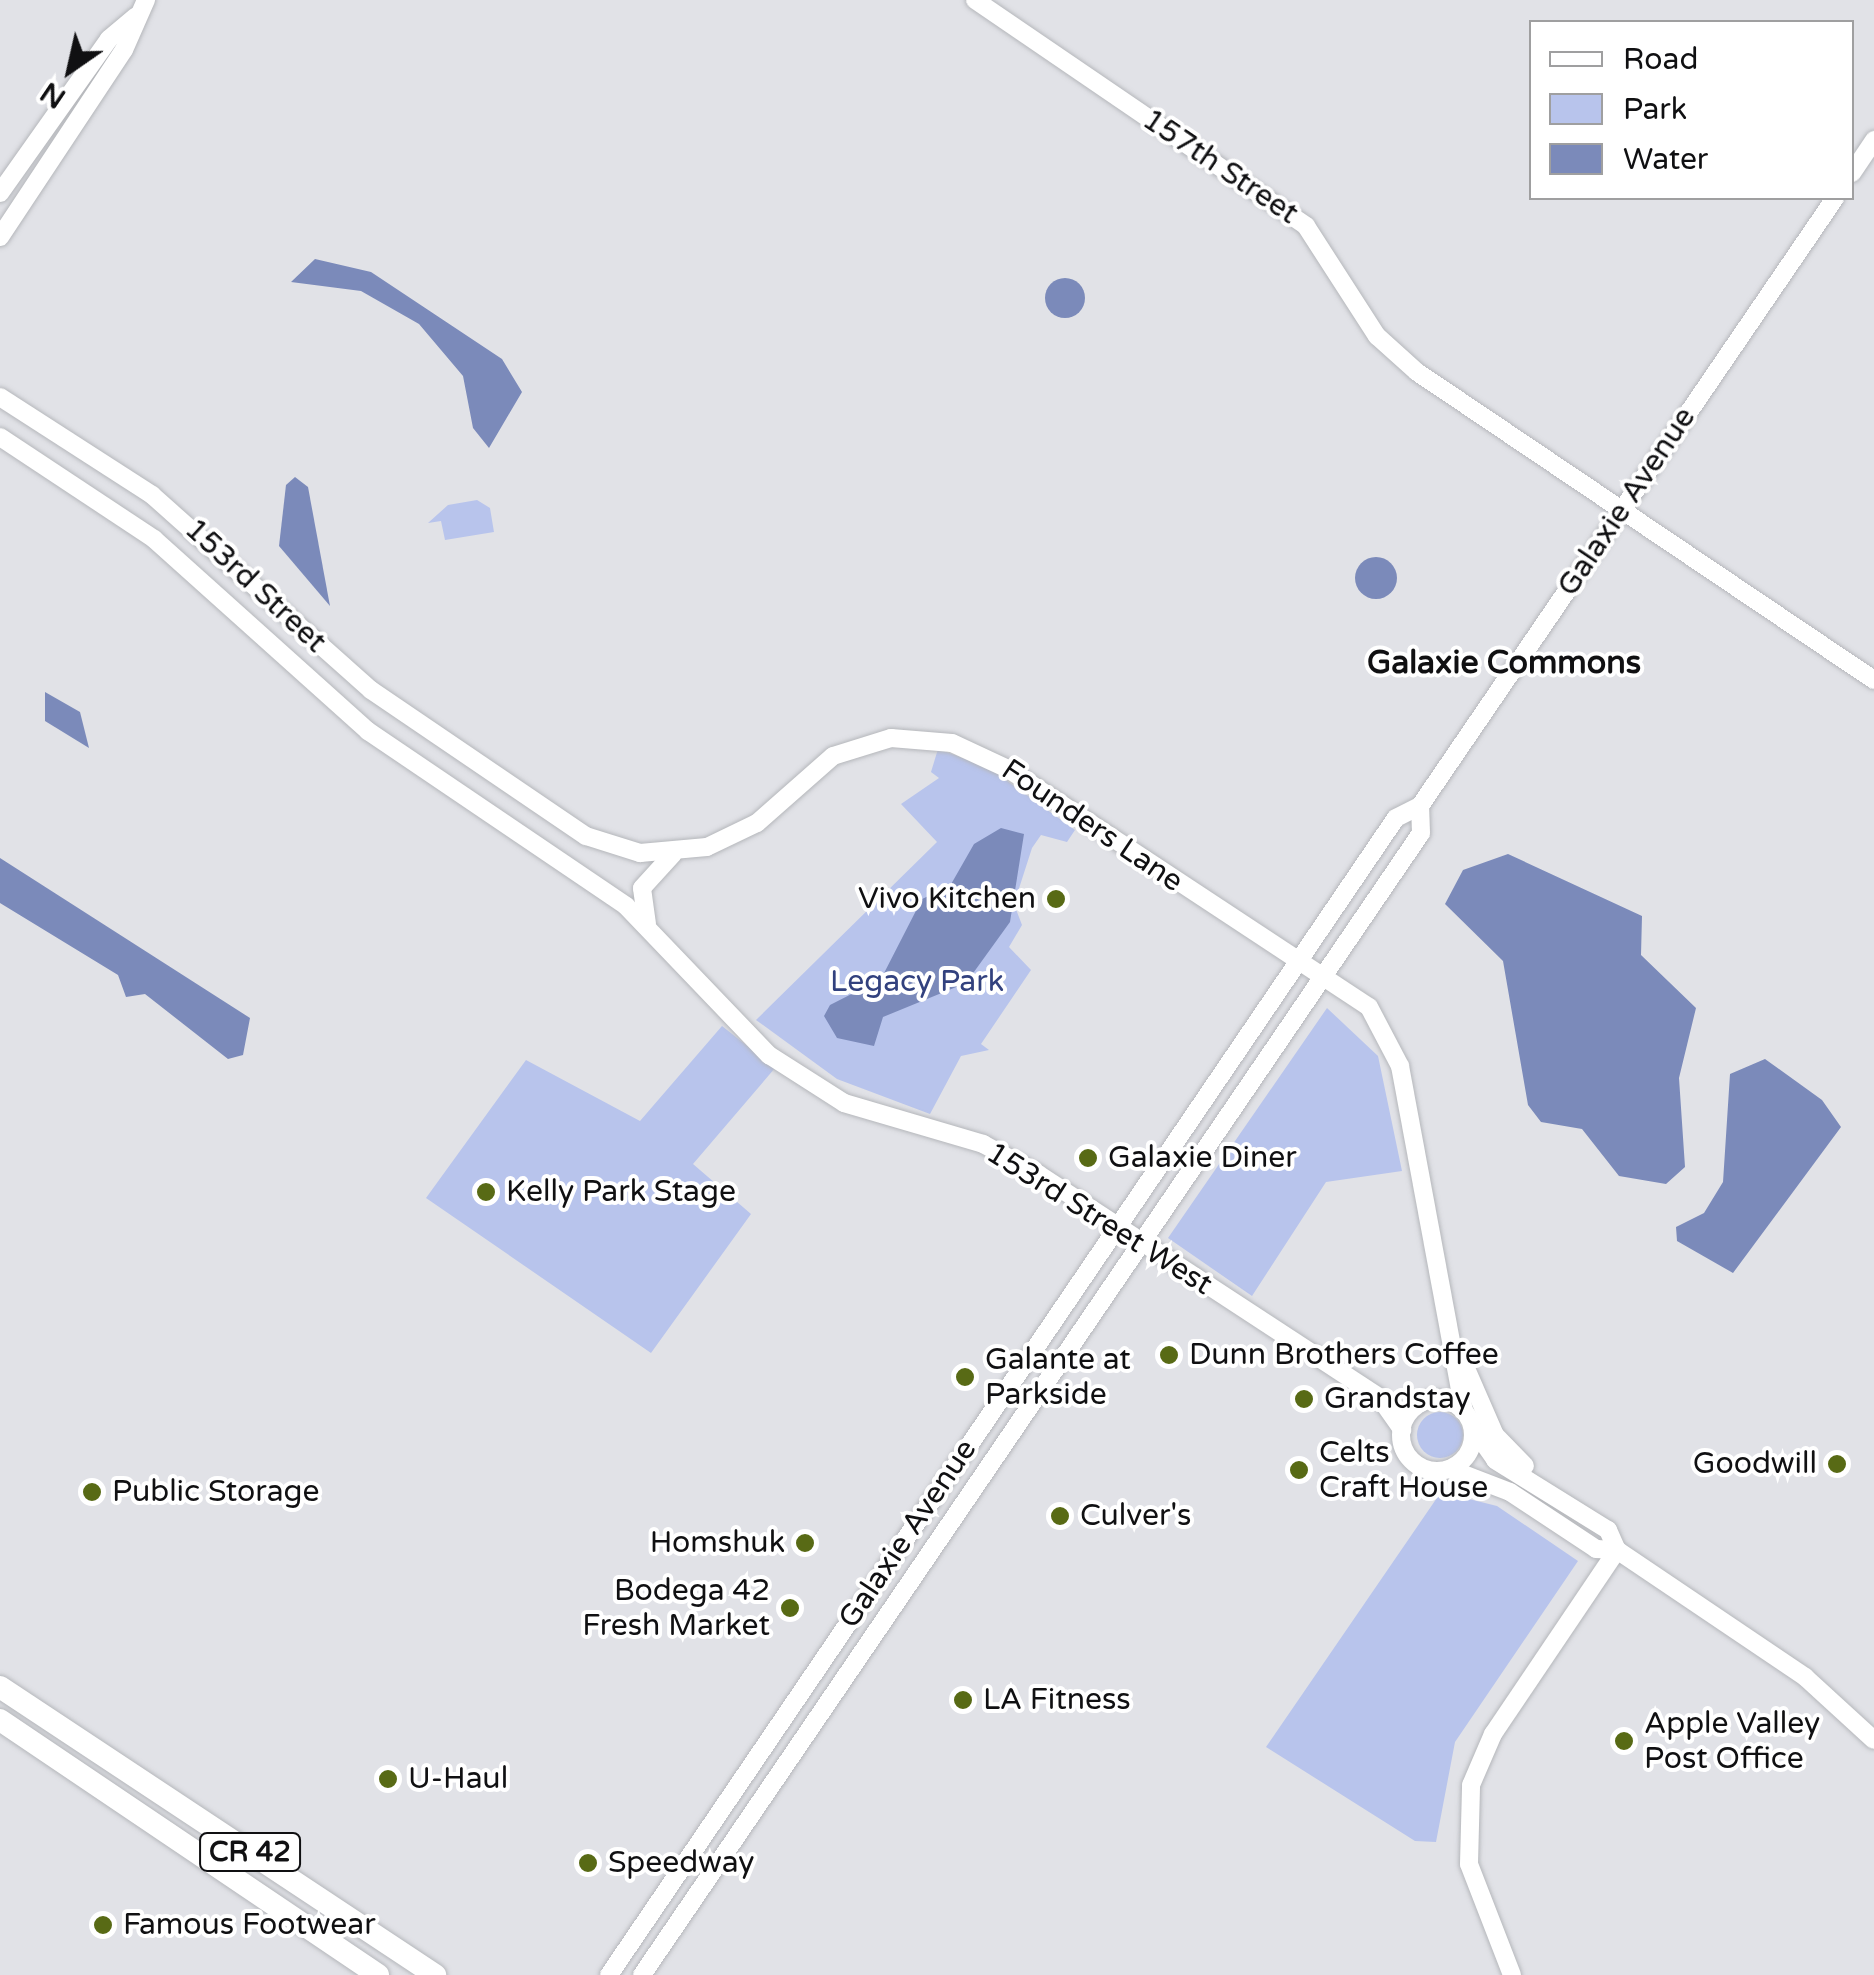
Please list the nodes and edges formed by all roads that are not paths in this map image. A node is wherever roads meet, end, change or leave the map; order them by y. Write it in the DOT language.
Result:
graph roads {
  1 [pos="975,0"];
  2 [pos="141,8"];
  3 [pos="1874,140"];
  4 [pos="1854,170"];
  5 [pos="0,193"];
  6 [pos="1834,200"];
  7 [pos="0,237"];
  8 [pos="0,397"];
  9 [pos="0,437"];
  10 [pos="1622,510"];
  11 [pos="1874,680"];
  12 [pos="504,782"];
  13 [pos="1420,806"];
  14 [pos="484,810"];
  15 [pos="673,854"];
  16 [pos="648,924"];
  17 [pos="1297,963"];
  18 [pos="1322,978"];
  19 [pos="1117,1226"];
  20 [pos="1140,1242"];
  21 [pos="1450,1328"];
  22 [pos="1468,1419"];
  23 [pos="1402,1430"];
  24 [pos="1450,1469"];
  25 [pos="1547,1487"];
  26 [pos="1616,1550"];
  27 [pos="0,1687"];
  28 [pos="0,1720"];
  29 [pos="1874,1740"];
  30 [pos="378,1975"];
  31 [pos="435,1975"];
  32 [pos="609,1975"];
  33 [pos="642,1975"];
  34 [pos="1512,1975"];
  1 -- 10 [label="street, 157th Street"];
  2 -- 5 [label="street"];
  2 -- 7 [label="street"];
  3 -- 4 [label="street"];
  6 -- 10 [label="street, Galaxie Avenue"];
  8 -- 12 [label="street, 153rd Street"];
  9 -- 14 [label="street, 153rd Street"];
  10 -- 11 [label="street, 157th Street"];
  10 -- 13 [label="street, Galaxie Avenue"];
  12 -- 15 [label="street, Founders Lane"];
  13 -- 17 [label="street, Galaxie Avenue"];
  13 -- 18 [label="street, Galaxie Avenue"];
  14 -- 16 [label="street, 153rd Street West"];
  15 -- 16 [label="street"];
  15 -- 17 [label="street, Founders Lane"];
  16 -- 19 [label="street, 153rd Street West"];
  17 -- 18 [label="street, Founders Lane"];
  17 -- 19 [label="street, Galaxie Avenue"];
  18 -- 20 [label="street, Galaxie Avenue"];
  18 -- 21 [label="street, Founders Lane"];
  19 -- 20 [label="street, 153rd Street West"];
  19 -- 32 [label="street, Galaxie Avenue"];
  20 -- 23 [label="street, 153rd Street West"];
  20 -- 33 [label="street, Galaxie Avenue"];
  21 -- 22 [label="street, Founders Lane"];
  21 -- 25 [label="street, Founders Lane"];
  22 -- 23 [label="street"];
  22 -- 24 [label="street"];
  22 -- 25 [label="street"];
  23 -- 24 [label="street"];
  24 -- 26 [label="street"];
  25 -- 26 [label="street"];
  26 -- 29 [label="street"];
  26 -- 34 [label="street"];
  27 -- 31 [label="highway, CR 42"];
  28 -- 30 [label="highway, CR 42"];
}
